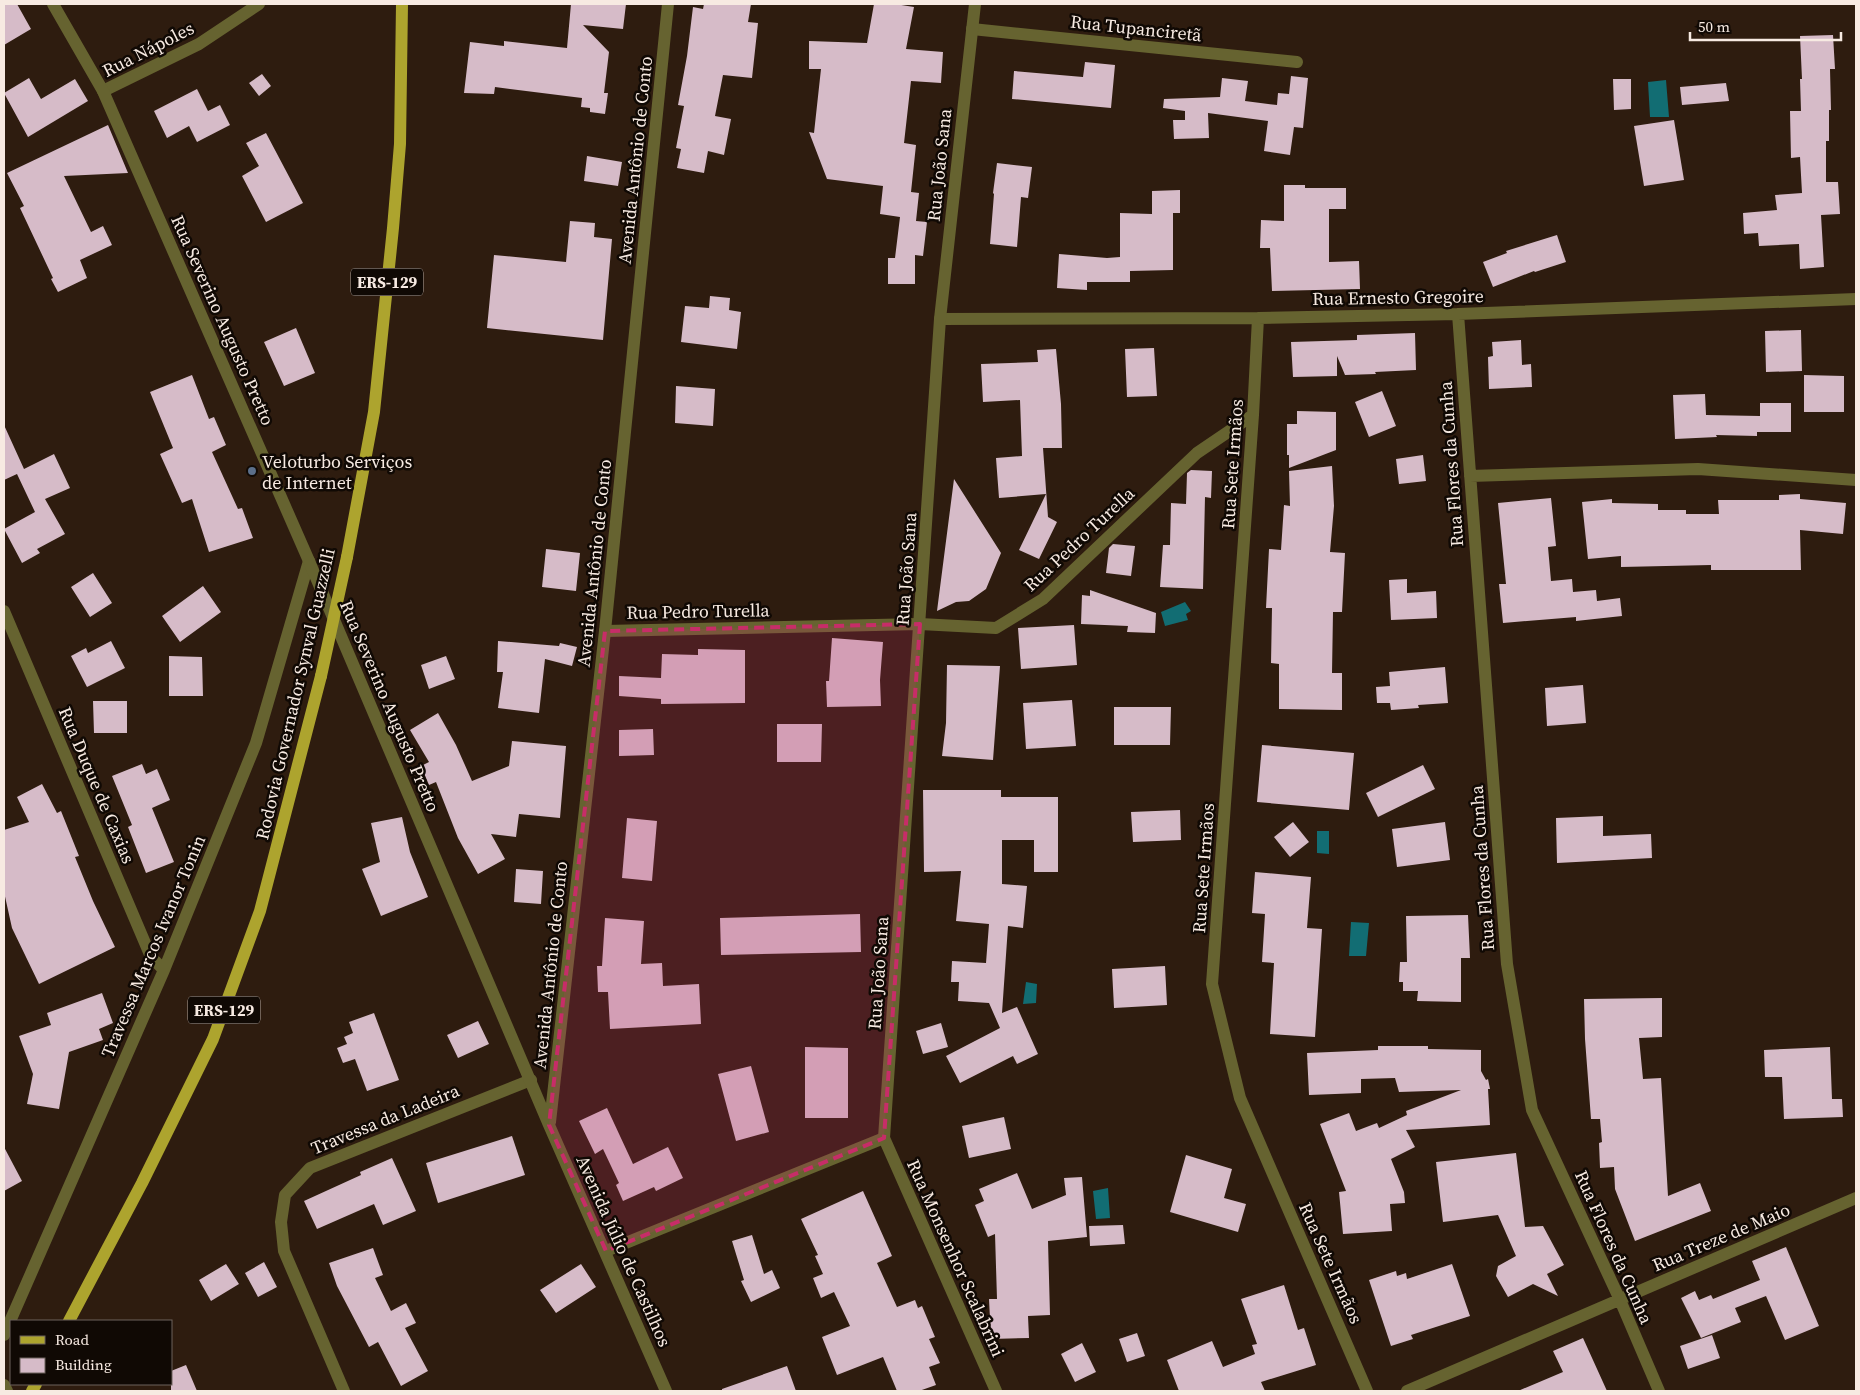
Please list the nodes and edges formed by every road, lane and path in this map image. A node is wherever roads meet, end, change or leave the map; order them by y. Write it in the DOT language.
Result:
graph roads {
  1 [pos="53,4"];
  2 [pos="259,4"];
  3 [pos="402,4"];
  4 [pos="668,4"];
  5 [pos="975,4"];
  6 [pos="972,29"];
  7 [pos="1297,62"];
  8 [pos="103,92"];
  9 [pos="1856,299"];
  10 [pos="1458,314"];
  11 [pos="1258,318"];
  12 [pos="940,319"];
  13 [pos="1253,414"];
  14 [pos="1470,476"];
  15 [pos="1856,480"];
  16 [pos="309,561"];
  17 [pos="4,610"];
  18 [pos="920,624"];
  19 [pos="605,631"];
  20 [pos="164,970"];
  21 [pos="531,1080"];
  22 [pos="549,1125"];
  23 [pos="884,1138"];
  24 [pos="1856,1198"];
  25 [pos="606,1251"];
  26 [pos="1620,1300"];
  27 [pos="11,1320"];
  28 [pos="70,1320"];
  29 [pos="10,1321"];
  30 [pos="4,1335"];
  31 [pos="4,1385"];
  32 [pos="7,1391"];
  33 [pos="344,1391"];
  34 [pos="666,1391"];
  35 [pos="996,1391"];
  36 [pos="1367,1391"];
  37 [pos="1407,1391"];
  38 [pos="1659,1391"];
  1 -- 8 [label="street, Rua Severino Augusto Pretto"];
  2 -- 8 [label="street, Rua Nápoles"];
  3 -- 28 [label="main road, Rodovia Governador Synval Guazzelli / ERS-129, bridge"];
  4 -- 19 [label="street, Avenida Antônio de Conto"];
  5 -- 6 [label="street, Rua João Sana"];
  6 -- 7 [label="street, Rua Tupanciretã"];
  6 -- 12 [label="street, Rua João Sana"];
  8 -- 16 [label="street, Rua Severino Augusto Pretto"];
  9 -- 10 [label="street, Rua Ernesto Gregoire"];
  10 -- 11 [label="street, Rua Ernesto Gregoire"];
  10 -- 14 [label="street, Rua Flores da Cunha"];
  11 -- 12 [label="street, Rua Ernesto Gregoire"];
  11 -- 13 [label="street, Rua Sete Irmãos"];
  12 -- 18 [label="street, Rua João Sana"];
  13 -- 18 [label="street, Rua Pedro Turella"];
  13 -- 36 [label="street, Rua Sete Irmãos"];
  14 -- 15 [label="street"];
  14 -- 26 [label="street, Rua Flores da Cunha"];
  16 -- 20 [label="street, Travessa Marcos Ivanor Tonin"];
  16 -- 21 [label="street, Rua Severino Augusto Pretto"];
  17 -- 20 [label="street, Rua Duque de Caxias"];
  18 -- 19 [label="street, Rua Pedro Turella"];
  18 -- 23 [label="street, Rua João Sana"];
  19 -- 22 [label="street, Avenida Antônio de Conto"];
  20 -- 27 [label="street, Travessa Marcos Ivanor Tonin"];
  21 -- 22 [label="street, Rua Severino Augusto Pretto"];
  21 -- 33 [label="street, Travessa da Ladeira"];
  22 -- 25 [label="street, Avenida Júlio de Castilhos"];
  23 -- 25 [label="street"];
  23 -- 35 [label="street, Rua Monsenhor Scalabrini"];
  24 -- 26 [label="street, Rua Treze de Maio"];
  25 -- 34 [label="street, Avenida Júlio de Castilhos"];
  26 -- 37 [label="street, Rua Treze de Maio"];
  26 -- 38 [label="street, Rua Flores da Cunha"];
  29 -- 30 [label="street, Travessa Marcos Ivanor Tonin"];
  31 -- 32 [label="street"];
}
